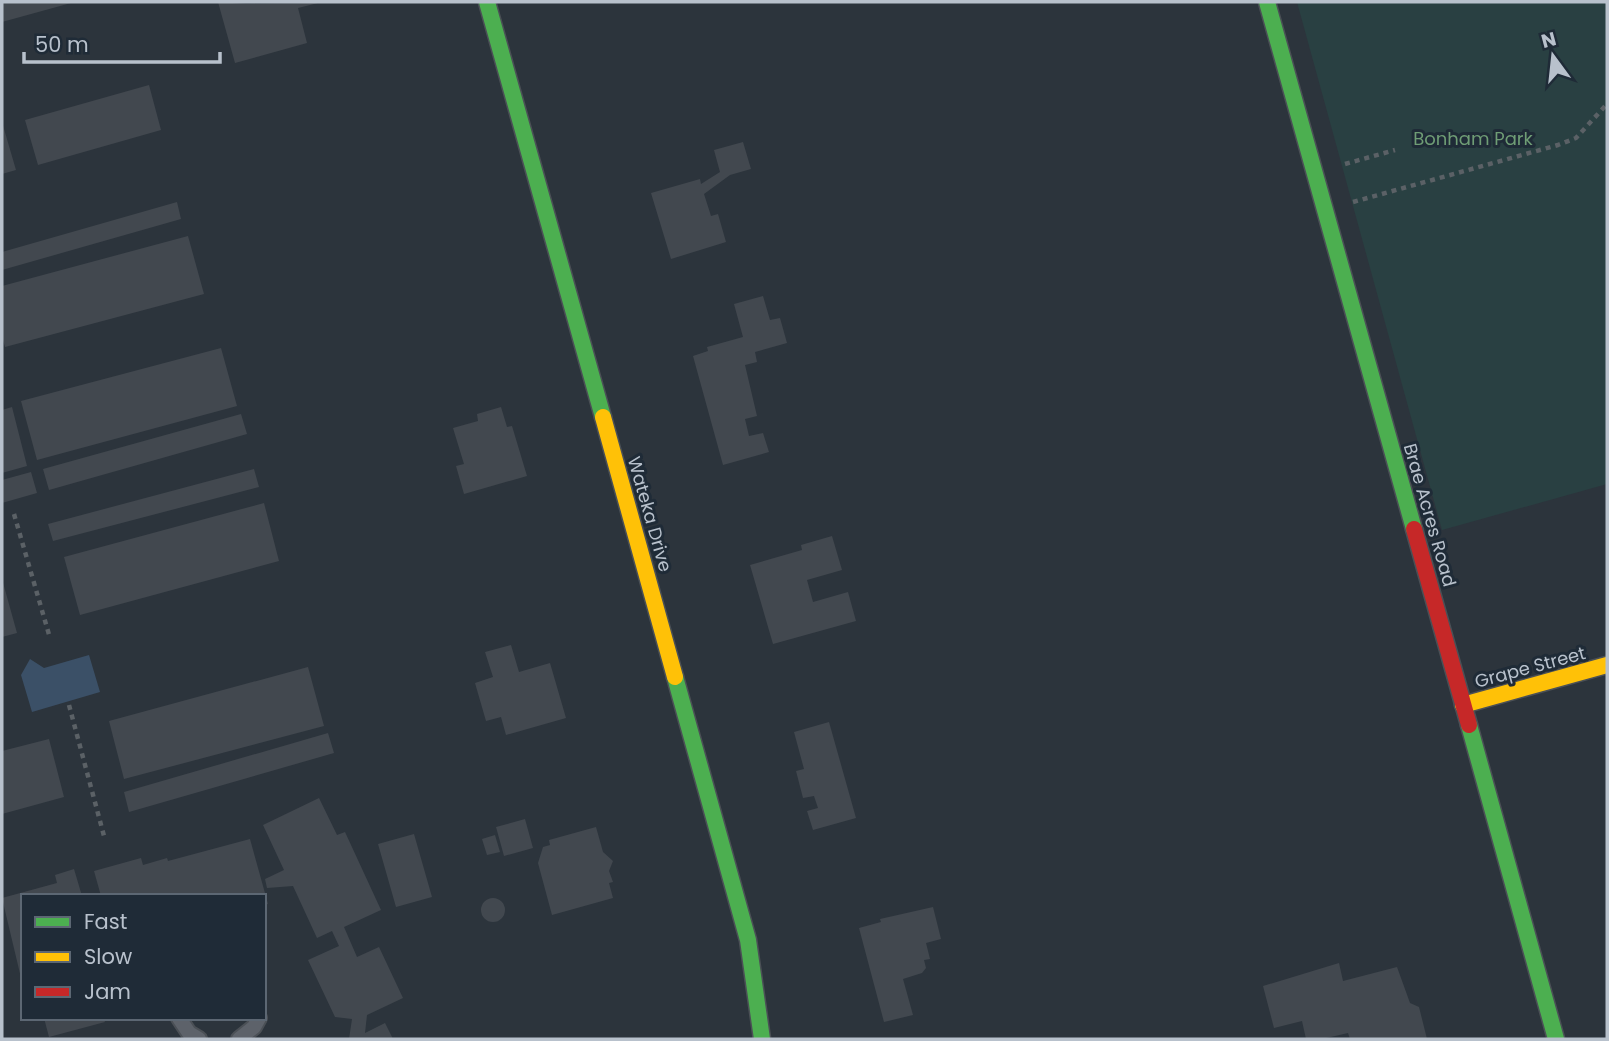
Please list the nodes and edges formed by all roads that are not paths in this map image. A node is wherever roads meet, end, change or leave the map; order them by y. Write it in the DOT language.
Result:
graph roads {
  1 [pos="487,2"];
  2 [pos="1267,2"];
  3 [pos="1607,665"];
  4 [pos="1463,705"];
  5 [pos="180,1020"];
  6 [pos="258,1020"];
  7 [pos="191,1037"];
  8 [pos="239,1039"];
  9 [pos="762,1039"];
  10 [pos="1556,1039"];
  1 -- 9 [label="street, Wateka Drive"];
  2 -- 4 [label="street, Brae Acres Road"];
  3 -- 4 [label="street, Grape Street"];
  4 -- 10 [label="street, Brae Acres Road"];
  5 -- 7 [label="lane"];
  6 -- 8 [label="lane"];
}
